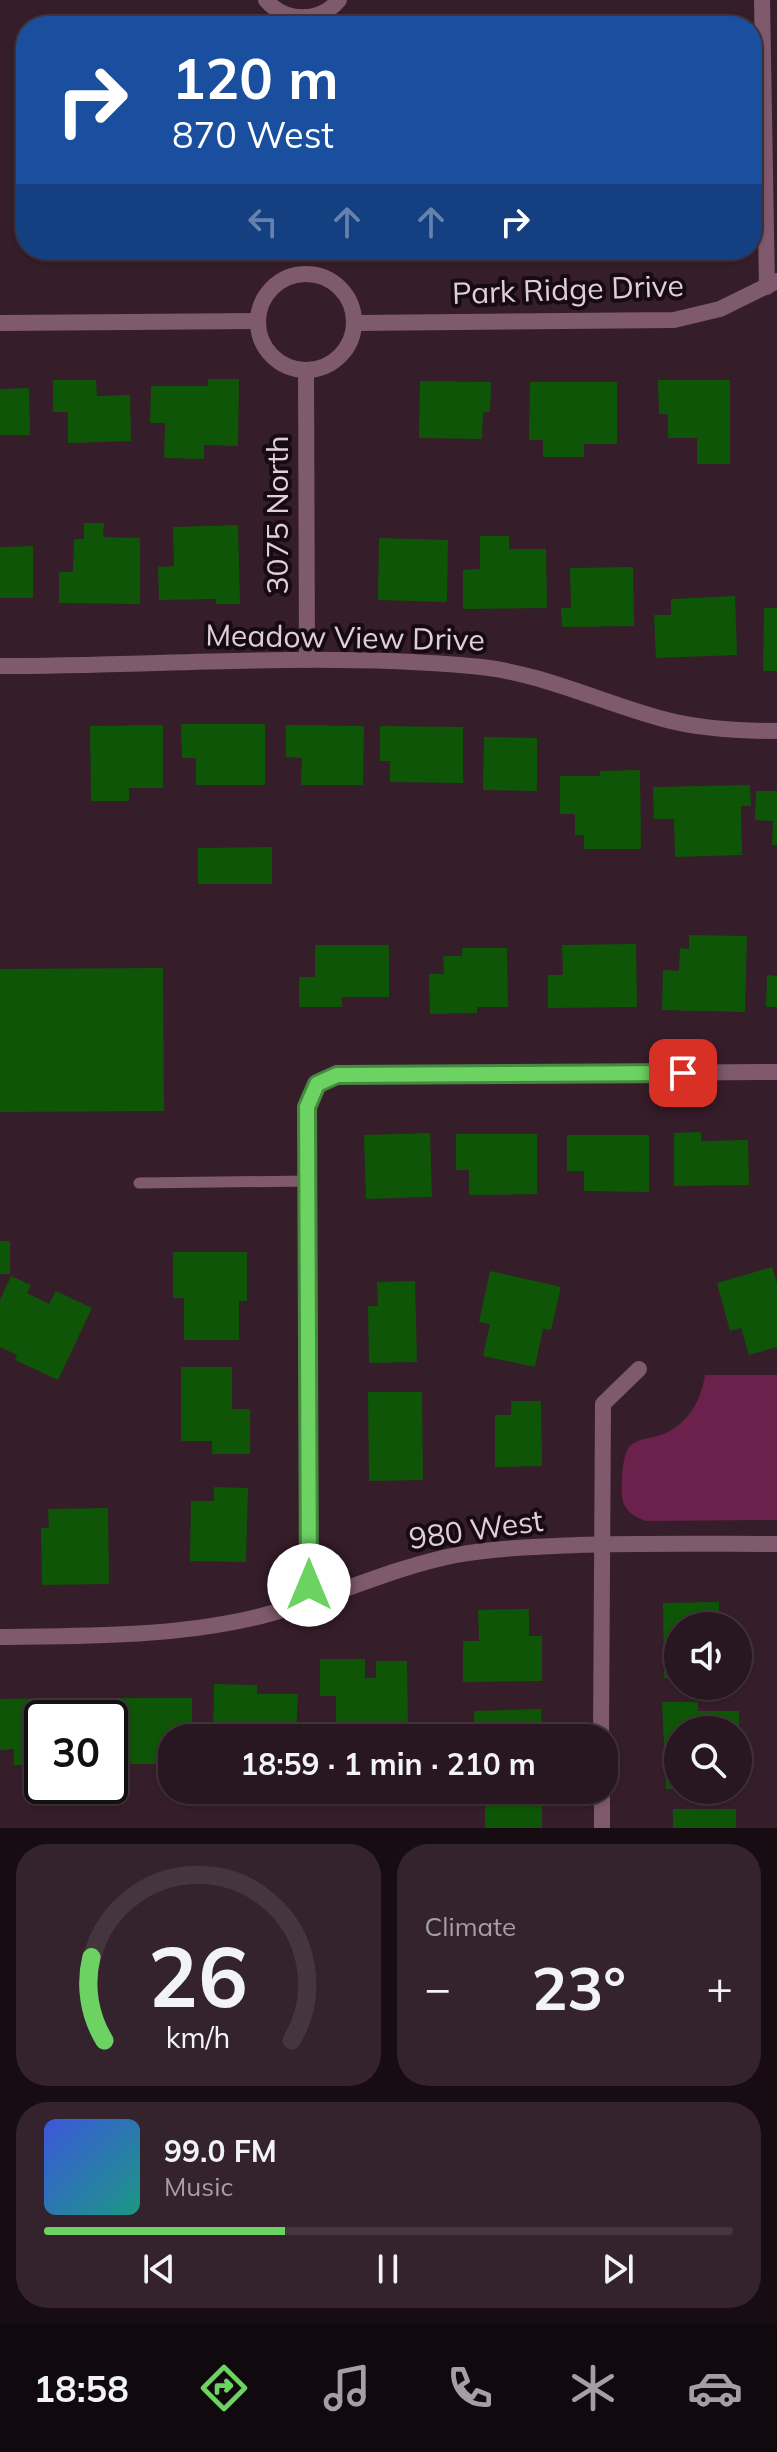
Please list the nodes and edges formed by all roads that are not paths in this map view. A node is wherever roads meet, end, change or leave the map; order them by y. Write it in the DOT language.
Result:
graph roads {
  1 [pos="266,0"];
  2 [pos="339,0"];
  3 [pos="762,0"];
  4 [pos="291,16"];
  5 [pos="305,16"];
  6 [pos="772,284"];
  7 [pos="257,321"];
  8 [pos="0,323"];
  9 [pos="354,323"];
  10 [pos="306,371"];
  11 [pos="307,660"];
  12 [pos="0,666"];
  13 [pos="777,731"];
  14 [pos="777,1072"];
  15 [pos="308,1181"];
  16 [pos="139,1183"];
  17 [pos="639,1369"];
  18 [pos="777,1544"];
  19 [pos="602,1545"];
  20 [pos="309,1602"];
  21 [pos="0,1637"];
  22 [pos="601,1724"];
  23 [pos="602,1804"];
  24 [pos="602,1828"];
  1 -- 4 [label="street"];
  2 -- 5 [label="street"];
  3 -- 6 [label="street"];
  6 -- 9 [label="street, Park Ridge Drive"];
  7 -- 8 [label="street"];
  7 -- 9 [label="street"];
  7 -- 10 [label="street"];
  9 -- 10 [label="street"];
  10 -- 11 [label="street, 3075 North"];
  11 -- 12 [label="street, Meadow View Drive"];
  11 -- 13 [label="street, Meadow View Drive"];
  14 -- 15 [label="street"];
  15 -- 16 [label="lane"];
  15 -- 20 [label="street"];
  17 -- 19 [label="street"];
  18 -- 19 [label="street, 980 West"];
  19 -- 20 [label="street, 980 West"];
  19 -- 22 [label="street"];
  20 -- 21 [label="street, 980 West"];
  23 -- 24 [label="street"];
}
